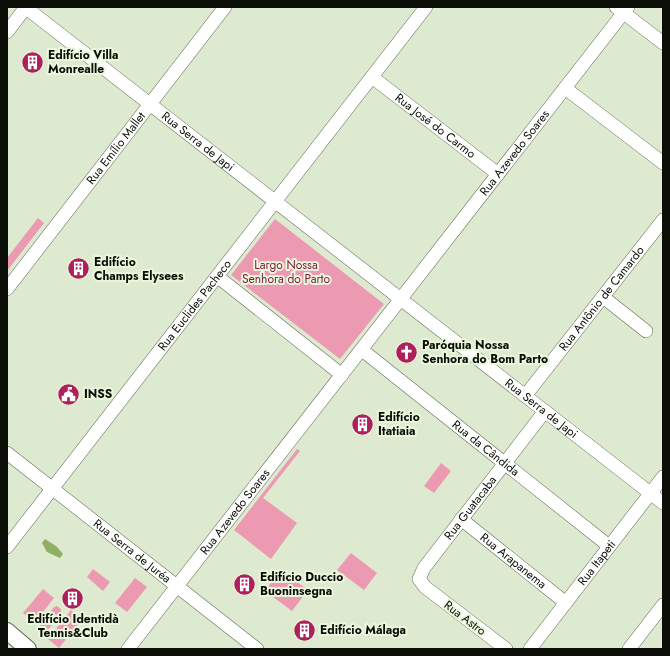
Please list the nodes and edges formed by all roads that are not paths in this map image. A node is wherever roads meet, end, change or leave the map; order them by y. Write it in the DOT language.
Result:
graph roads {
  1 [pos="26,7"];
  2 [pos="226,7"];
  3 [pos="426,7"];
  4 [pos="623,9"];
  5 [pos="7,32"];
  6 [pos="663,43"];
  7 [pos="372,77"];
  8 [pos="565,88"];
  9 [pos="151,104"];
  10 [pos="663,163"];
  11 [pos="498,174"];
  12 [pos="276,202"];
  13 [pos="663,220"];
  14 [pos="218,277"];
  15 [pos="7,289"];
  16 [pos="603,297"];
  17 [pos="401,298"];
  18 [pos="646,331"];
  19 [pos="362,350"];
  20 [pos="342,375"];
  21 [pos="525,396"];
  22 [pos="545,411"];
  23 [pos="7,453"];
  24 [pos="503,464"];
  25 [pos="663,477"];
  26 [pos="53,489"];
  27 [pos="650,493"];
  28 [pos="663,503"];
  29 [pos="461,519"];
  30 [pos="609,546"];
  31 [pos="7,547"];
  32 [pos="177,586"];
  33 [pos="425,587"];
  34 [pos="566,602"];
  35 [pos="663,606"];
  36 [pos="7,631"];
  37 [pos="134,647"];
  38 [pos="28,649"];
  39 [pos="257,649"];
  40 [pos="506,649"];
  41 [pos="530,649"];
  42 [pos="629,649"];
  1 -- 5 [label="street"];
  1 -- 9 [label="street, Rua Serra de Japi"];
  2 -- 9 [label="street, Rua Emílio Mallet"];
  3 -- 7 [label="street, Rua Euclides Pacheco"];
  4 -- 6 [label="street"];
  4 -- 8 [label="street, Rua Azevedo Soares"];
  7 -- 11 [label="street, Rua José do Carmo"];
  7 -- 12 [label="street, Rua Euclides Pacheco"];
  8 -- 10 [label="street"];
  8 -- 11 [label="street, Rua Azevedo Soares"];
  9 -- 12 [label="street, Rua Serra de Japi"];
  9 -- 15 [label="street, Rua Emílio Mallet"];
  11 -- 17 [label="street, Rua Azevedo Soares"];
  12 -- 14 [label="street, Rua Euclides Pacheco"];
  12 -- 17 [label="street"];
  13 -- 16 [label="street, Rua Antônio de Camardo"];
  14 -- 20 [label="street"];
  14 -- 26 [label="street, Rua Euclides Pacheco"];
  16 -- 18 [label="street"];
  16 -- 21 [label="street, Rua Antônio de Camardo"];
  17 -- 19 [label="street"];
  17 -- 21 [label="street, Rua Serra de Japi"];
  19 -- 20 [label="street"];
  19 -- 24 [label="street, Rua da Cândida"];
  20 -- 32 [label="street, Rua Azevedo Soares"];
  21 -- 22 [label="street, Rua Serra de Japi"];
  22 -- 24 [label="street, Rua Guatacaba"];
  22 -- 27 [label="street, Rua Serra de Japi"];
  23 -- 26 [label="street, Rua Serra de Juréa"];
  24 -- 29 [label="street, Rua Guatacaba"];
  24 -- 30 [label="street, Rua da Cândida"];
  25 -- 27 [label="street, Rua Itapeti"];
  26 -- 31 [label="street, Rua Euclides Pacheco"];
  26 -- 32 [label="street, Rua Serra de Juréa"];
  27 -- 28 [label="street, Rua Serra de Japi"];
  27 -- 30 [label="street, Rua Itapeti"];
  29 -- 33 [label="street, Rua Guatacaba"];
  29 -- 34 [label="street, Rua Arapanema"];
  30 -- 34 [label="street, Rua Itapeti"];
  32 -- 37 [label="street, Rua Azevedo Soares"];
  32 -- 39 [label="street, Rua Serra de Juréa"];
  33 -- 40 [label="street, Rua Astro"];
  34 -- 41 [label="street, Rua Itapeti"];
  35 -- 42 [label="street"];
  36 -- 38 [label="main road"];
}
